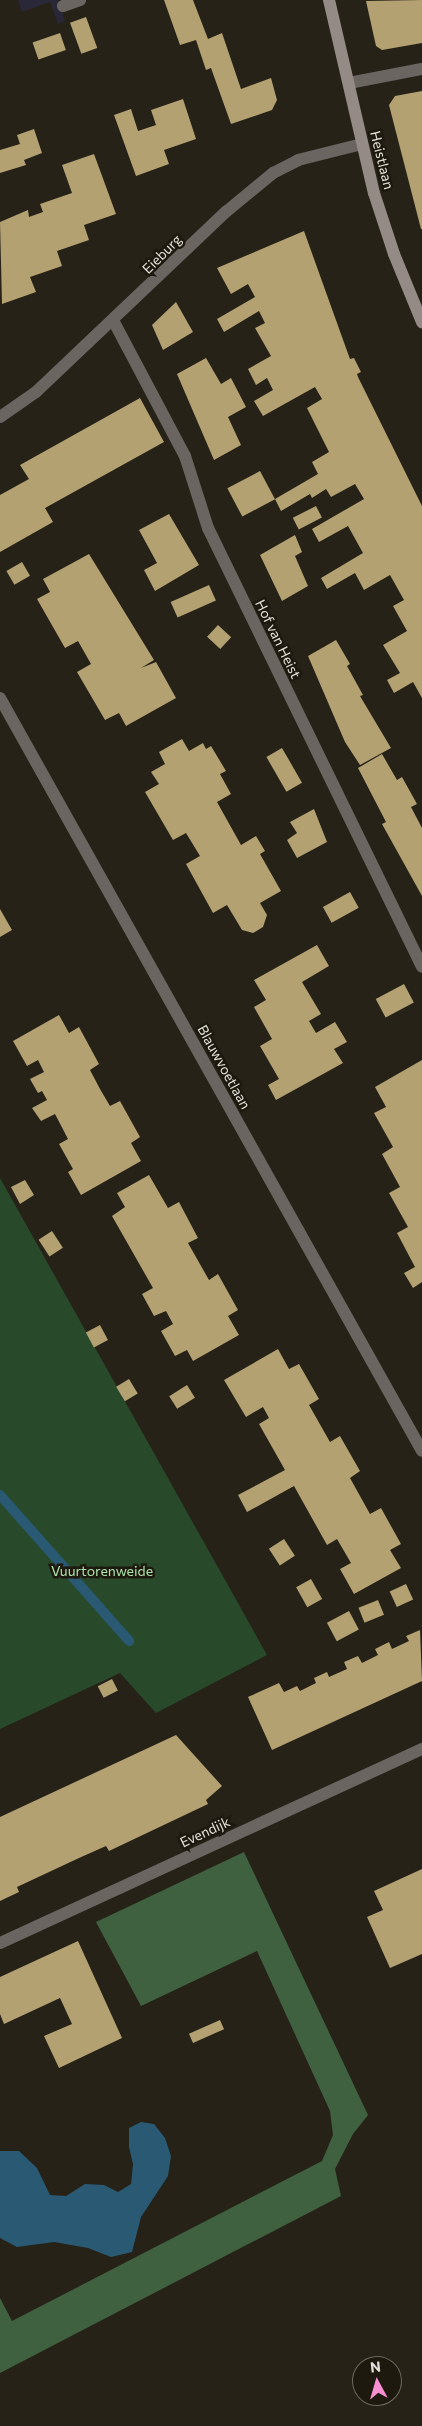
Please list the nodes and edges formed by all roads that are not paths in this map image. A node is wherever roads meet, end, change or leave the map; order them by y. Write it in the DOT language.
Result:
graph roads {
  1 [pos="80,0"];
  2 [pos="329,0"];
  3 [pos="63,6"];
  4 [pos="422,69"];
  5 [pos="349,83"];
  6 [pos="362,144"];
  7 [pos="114,322"];
  8 [pos="422,322"];
  9 [pos="0,417"];
  10 [pos="0,698"];
  11 [pos="422,967"];
  12 [pos="422,1451"];
  13 [pos="422,1749"];
  14 [pos="0,1943"];
  1 -- 3 [label="street"];
  2 -- 5 [label="main road, Heistlaan"];
  4 -- 5 [label="street"];
  5 -- 6 [label="main road, Heistlaan"];
  6 -- 7 [label="street, Eieburg"];
  6 -- 8 [label="main road, Heistlaan"];
  7 -- 9 [label="street, Eieburg"];
  7 -- 11 [label="street, Hof van Heist"];
  10 -- 12 [label="street, Blauwvoetlaan"];
  13 -- 14 [label="street, Evendijk"];
}
